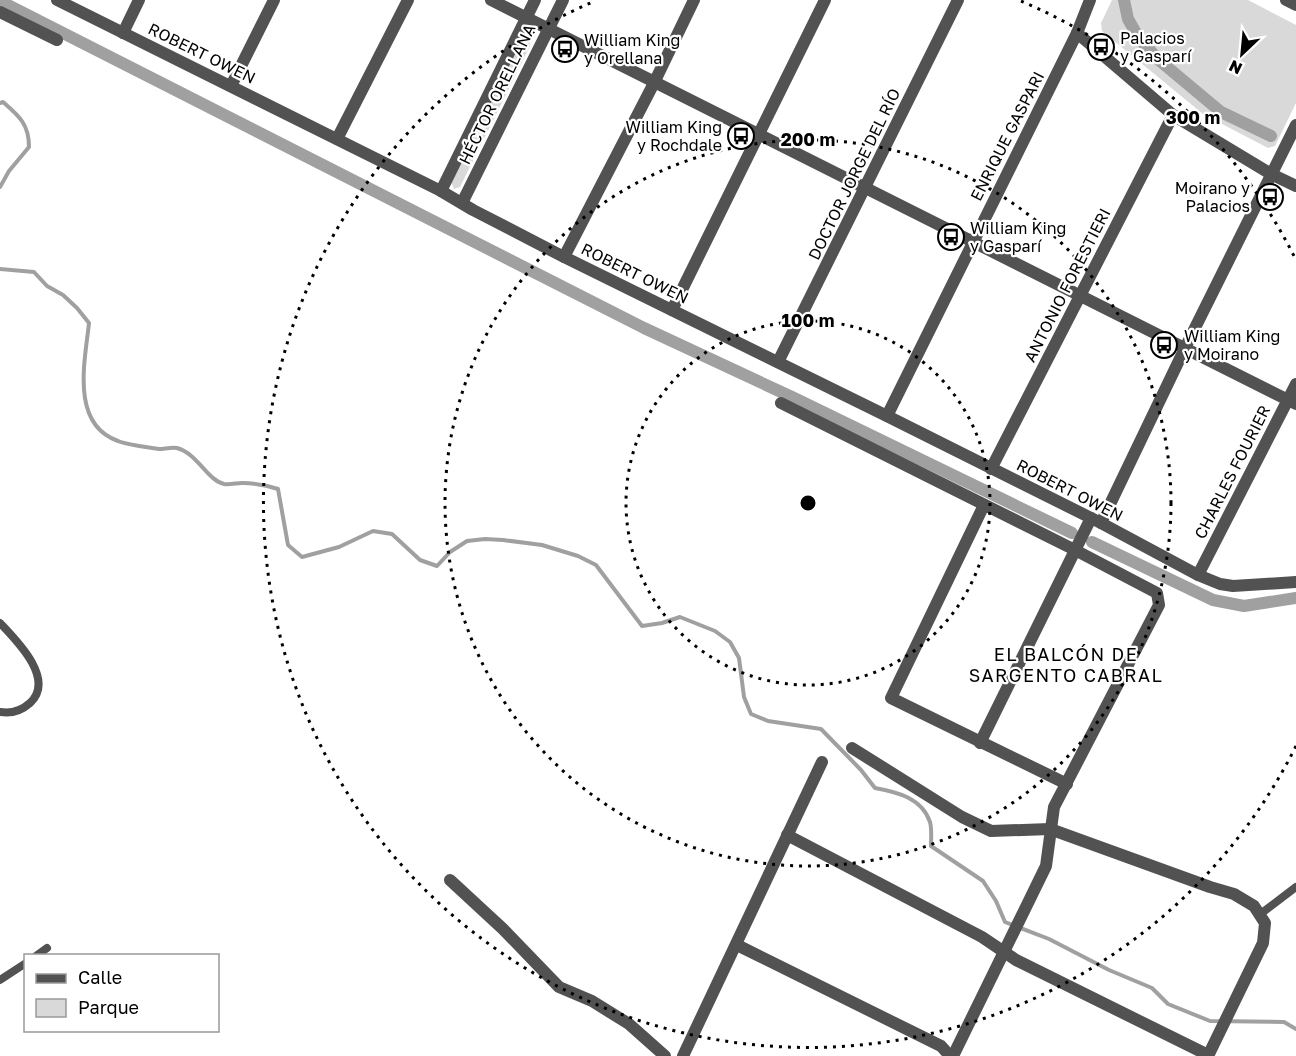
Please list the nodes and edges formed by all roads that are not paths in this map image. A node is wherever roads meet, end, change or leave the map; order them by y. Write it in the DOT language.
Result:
graph roads {
  1 [pos="57,0"];
  2 [pos="139,0"];
  3 [pos="274,0"];
  4 [pos="408,0"];
  5 [pos="491,0"];
  6 [pos="535,0"];
  7 [pos="563,0"];
  8 [pos="694,0"];
  9 [pos="825,0"];
  10 [pos="958,0"];
  11 [pos="1286,0"];
  12 [pos="1088,2"];
  13 [pos="1296,5"];
  14 [pos="0,12"];
  15 [pos="526,18"];
  16 [pos="548,29"];
  17 [pos="123,33"];
  18 [pos="1077,33"];
  19 [pos="57,40"];
  20 [pos="654,83"];
  21 [pos="231,86"];
  22 [pos="1173,115"];
  23 [pos="1296,125"];
  24 [pos="759,136"];
  25 [pos="338,139"];
  26 [pos="1272,174"];
  27 [pos="1296,186"];
  28 [pos="866,188"];
  29 [pos="441,191"];
  30 [pos="462,203"];
  31 [pos="972,243"];
  32 [pos="564,257"];
  33 [pos="1079,296"];
  34 [pos="672,310"];
  35 [pos="1185,348"];
  36 [pos="778,362"];
  37 [pos="1296,384"];
  38 [pos="1292,402"];
  39 [pos="781,403"];
  40 [pos="887,416"];
  41 [pos="991,469"];
  42 [pos="984,505"];
  43 [pos="1096,521"];
  44 [pos="1075,550"];
  45 [pos="1198,575"];
  46 [pos="1296,582"];
  47 [pos="0,623"];
  48 [pos="0,712"];
  49 [pos="980,743"];
  50 [pos="852,748"];
  51 [pos="822,762"];
  52 [pos="1067,784"];
  53 [pos="1050,829"];
  54 [pos="787,835"];
  55 [pos="450,880"];
  56 [pos="1296,887"];
  57 [pos="1259,915"];
  58 [pos="737,945"];
  59 [pos="1006,947"];
  60 [pos="47,948"];
  61 [pos="39,954"];
  62 [pos="24,964"];
  63 [pos="0,980"];
  64 [pos="1208,1055"];
  65 [pos="665,1056"];
  66 [pos="683,1056"];
  67 [pos="952,1056"];
  1 -- 17 [label="street, ROBERT OWEN"];
  2 -- 17 [label="street"];
  3 -- 21 [label="street"];
  4 -- 25 [label="street"];
  5 -- 15 [label="street"];
  6 -- 15 [label="street, HÉCTOR ORELLANA"];
  7 -- 16 [label="street, HÉCTOR ORELLANA"];
  8 -- 20 [label="street"];
  9 -- 24 [label="street"];
  10 -- 28 [label="street, DOCTOR JORGE DEL RÍO"];
  11 -- 13 [label="street"];
  12 -- 18 [label="street, ENRIQUE GASPARI"];
  14 -- 19 [label="street"];
  15 -- 16 [label="street"];
  15 -- 29 [label="street, HÉCTOR ORELLANA"];
  16 -- 20 [label="street"];
  16 -- 30 [label="street, HÉCTOR ORELLANA"];
  17 -- 21 [label="street, ROBERT OWEN"];
  18 -- 22 [label="street"];
  18 -- 31 [label="street, ENRIQUE GASPARI"];
  20 -- 24 [label="street"];
  20 -- 32 [label="street"];
  21 -- 25 [label="street, ROBERT OWEN"];
  22 -- 26 [label="street"];
  22 -- 33 [label="street, ANTONIO FORESTIERI"];
  23 -- 26 [label="street"];
  24 -- 28 [label="street"];
  24 -- 34 [label="street"];
  25 -- 29 [label="street, ROBERT OWEN"];
  26 -- 27 [label="street"];
  26 -- 35 [label="street"];
  28 -- 31 [label="street"];
  28 -- 36 [label="street, DOCTOR JORGE DEL RÍO"];
  29 -- 30 [label="street, ROBERT OWEN"];
  30 -- 32 [label="street, ROBERT OWEN"];
  31 -- 33 [label="street"];
  31 -- 40 [label="street, ENRIQUE GASPARI"];
  32 -- 34 [label="street, ROBERT OWEN"];
  33 -- 35 [label="street"];
  33 -- 41 [label="street, ANTONIO FORESTIERI"];
  34 -- 36 [label="street, ROBERT OWEN"];
  35 -- 38 [label="street"];
  35 -- 43 [label="street"];
  36 -- 40 [label="street, ROBERT OWEN"];
  37 -- 38 [label="street, CHARLES FOURIER"];
  38 -- 45 [label="street, CHARLES FOURIER"];
  39 -- 42 [label="street"];
  40 -- 41 [label="street, ROBERT OWEN"];
  41 -- 43 [label="street, ROBERT OWEN"];
  42 -- 44 [label="street"];
  42 -- 49 [label="street"];
  43 -- 44 [label="street"];
  43 -- 45 [label="street, ROBERT OWEN"];
  44 -- 49 [label="street"];
  44 -- 52 [label="street"];
  45 -- 46 [label="street, ROBERT OWEN"];
  47 -- 48 [label="lane"];
  49 -- 52 [label="street"];
  50 -- 53 [label="street"];
  51 -- 54 [label="street"];
  52 -- 53 [label="street"];
  53 -- 57 [label="street"];
  53 -- 59 [label="street"];
  54 -- 58 [label="street"];
  54 -- 59 [label="street"];
  55 -- 65 [label="street"];
  56 -- 57 [label="lane"];
  57 -- 64 [label="street"];
  58 -- 66 [label="street"];
  58 -- 67 [label="street"];
  59 -- 64 [label="street"];
  59 -- 67 [label="street"];
  60 -- 61 [label="lane"];
  62 -- 63 [label="lane"];
}
